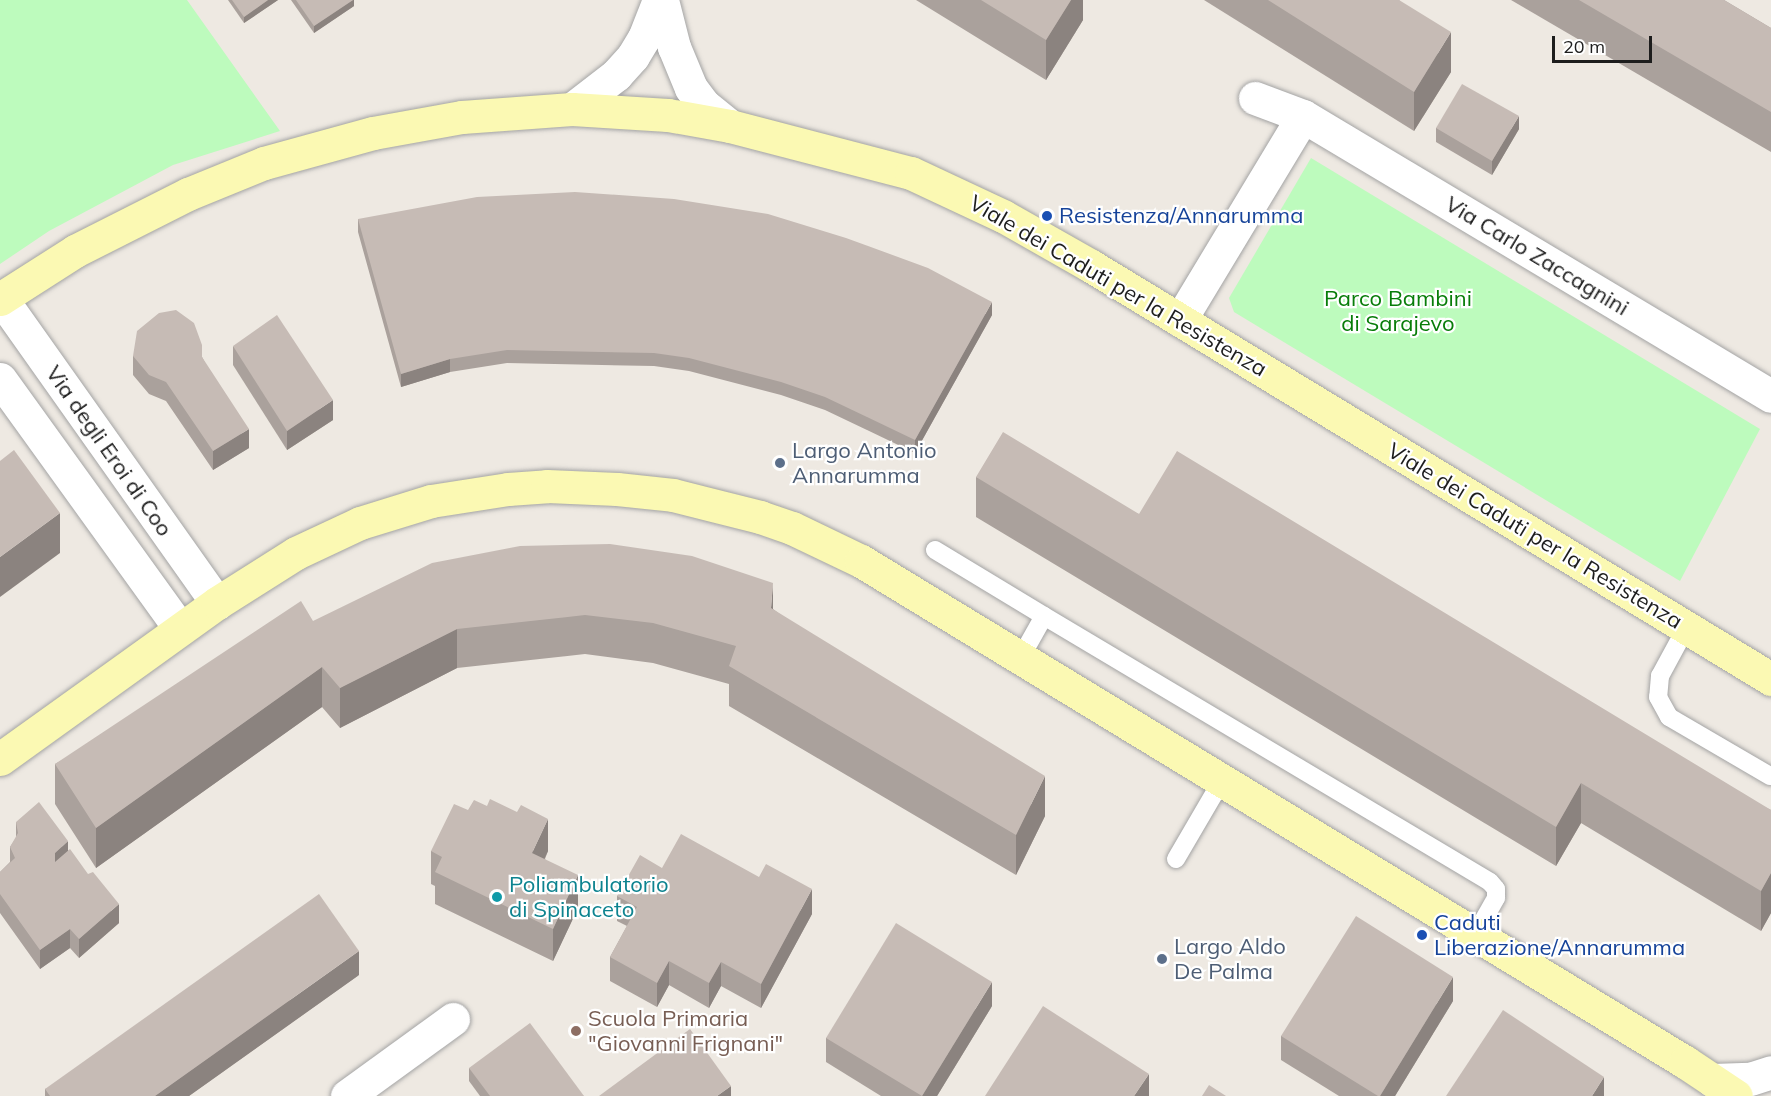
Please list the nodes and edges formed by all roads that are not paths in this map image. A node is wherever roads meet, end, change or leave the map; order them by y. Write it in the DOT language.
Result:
graph roads {
  1 [pos="660,0"];
  2 [pos="1255,98"];
  3 [pos="572,109"];
  4 [pos="1303,116"];
  5 [pos="730,126"];
  6 [pos="0,299"];
  7 [pos="1180,320"];
  8 [pos="0,379"];
  9 [pos="1771,396"];
  10 [pos="935,550"];
  11 [pos="218,603"];
  12 [pos="1044,616"];
  13 [pos="1686,628"];
  14 [pos="180,629"];
  15 [pos="1021,657"];
  16 [pos="1771,679"];
  17 [pos="0,759"];
  18 [pos="1770,776"];
  19 [pos="1221,782"];
  20 [pos="1176,859"];
  21 [pos="1474,935"];
  22 [pos="453,1019"];
  23 [pos="1771,1072"];
  24 [pos="1724,1088"];
  25 [pos="347,1096"];
  1 -- 3 [label="street"];
  1 -- 5 [label="street"];
  2 -- 4 [label="street, Via Carlo Zaccagnini"];
  3 -- 5 [label="street, Viale dei Caduti per la Resistenza"];
  3 -- 6 [label="street, Viale dei Caduti per la Resistenza"];
  4 -- 7 [label="street"];
  4 -- 9 [label="street, Via Carlo Zaccagnini"];
  5 -- 7 [label="street, Viale dei Caduti per la Resistenza"];
  6 -- 11 [label="street, Via degli Eroi di Coo"];
  7 -- 13 [label="street, Viale dei Caduti per la Resistenza"];
  8 -- 14 [label="street, Via degli Eroi di Coo"];
  10 -- 12 [label="lane"];
  11 -- 14 [label="street"];
  11 -- 15 [label="street"];
  12 -- 15 [label="lane"];
  12 -- 21 [label="lane"];
  13 -- 16 [label="street, Viale dei Caduti per la Resistenza"];
  13 -- 18 [label="lane"];
  14 -- 17 [label="street"];
  15 -- 19 [label="street"];
  19 -- 20 [label="lane"];
  19 -- 21 [label="street"];
  21 -- 24 [label="street"];
  22 -- 25 [label="street"];
  23 -- 24 [label="street"];
}
